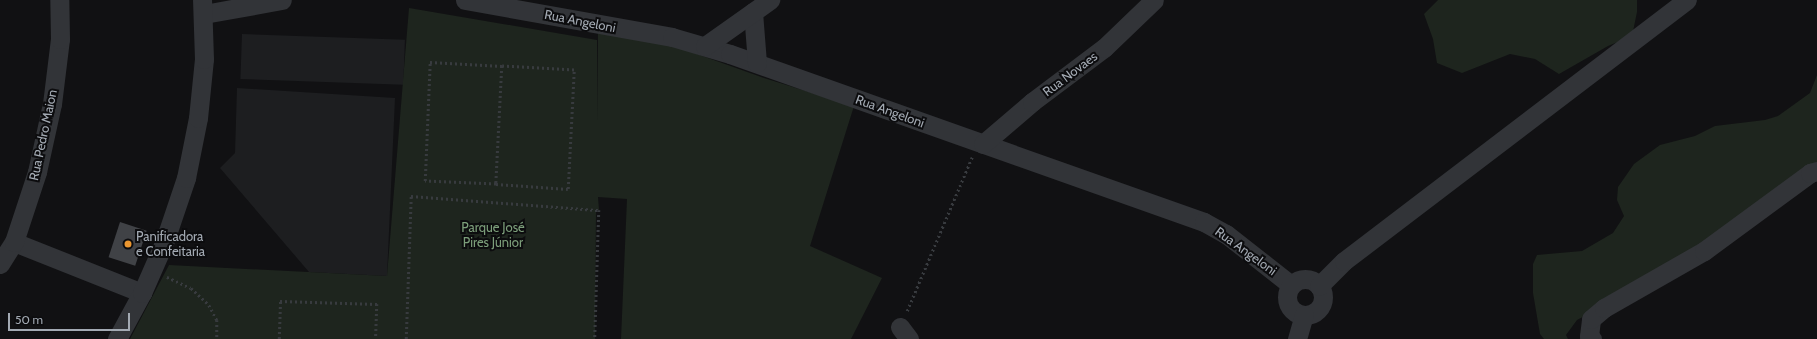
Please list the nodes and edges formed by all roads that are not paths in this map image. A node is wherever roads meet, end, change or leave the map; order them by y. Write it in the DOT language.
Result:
graph roads {
  1 [pos="59,0"];
  2 [pos="282,0"];
  3 [pos="465,0"];
  4 [pos="770,0"];
  5 [pos="1154,0"];
  6 [pos="1687,0"];
  7 [pos="526,6"];
  8 [pos="203,7"];
  9 [pos="753,12"];
  10 [pos="705,46"];
  11 [pos="757,63"];
  12 [pos="981,143"];
  13 [pos="1817,171"];
  14 [pos="14,242"];
  15 [pos="0,264"];
  16 [pos="1291,285"];
  17 [pos="1319,286"];
  18 [pos="142,293"];
  19 [pos="1304,315"];
  20 [pos="117,339"];
  21 [pos="1297,339"];
  22 [pos="1592,339"];
  1 -- 14 [label="street, Rua Pedro Maion"];
  2 -- 8 [label="street"];
  3 -- 7 [label="street, Rua Angeloni"];
  4 -- 9 [label="street"];
  5 -- 12 [label="street, Rua Novaes"];
  6 -- 17 [label="street"];
  7 -- 10 [label="street, Rua Angeloni"];
  8 -- 18 [label="street"];
  9 -- 10 [label="street"];
  9 -- 11 [label="street"];
  10 -- 11 [label="street, Rua Angeloni"];
  11 -- 12 [label="street, Rua Angeloni"];
  12 -- 16 [label="street, Rua Angeloni"];
  13 -- 22 [label="street"];
  14 -- 15 [label="street, Rua Pedro Maion"];
  14 -- 18 [label="street"];
  16 -- 17 [label="street"];
  16 -- 19 [label="street"];
  17 -- 19 [label="street"];
  18 -- 20 [label="street"];
  19 -- 21 [label="street"];
}
